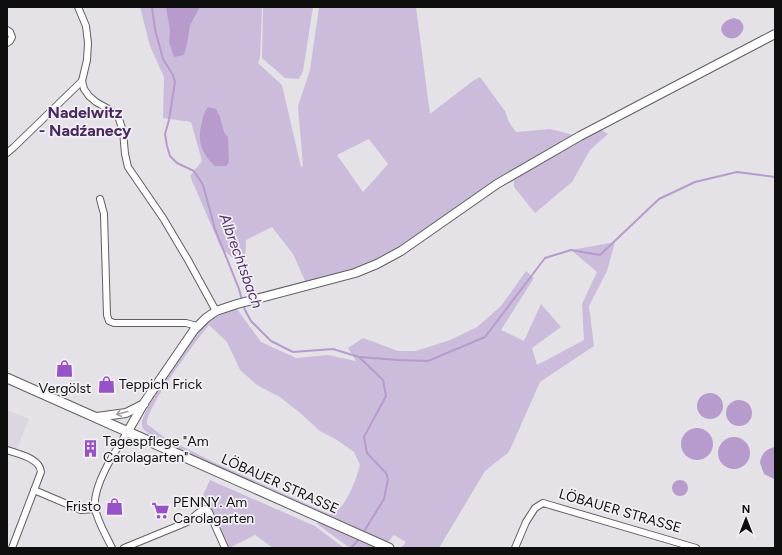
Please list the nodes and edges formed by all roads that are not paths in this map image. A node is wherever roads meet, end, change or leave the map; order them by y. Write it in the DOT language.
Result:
graph roads {
  1 [pos="78,7"];
  2 [pos="7,30"];
  3 [pos="775,34"];
  4 [pos="7,43"];
  5 [pos="82,81"];
  6 [pos="7,153"];
  7 [pos="100,199"];
  8 [pos="216,312"];
  9 [pos="197,326"];
  10 [pos="7,378"];
  11 [pos="144,404"];
  12 [pos="97,417"];
  13 [pos="128,431"];
  14 [pos="7,450"];
  15 [pos="34,490"];
  16 [pos="95,510"];
  17 [pos="12,548"];
  18 [pos="112,548"];
  19 [pos="124,548"];
  20 [pos="225,548"];
  21 [pos="389,548"];
  22 [pos="515,548"];
  23 [pos="696,548"];
  1 -- 5 [label="street"];
  2 -- 4 [label="street"];
  3 -- 8 [label="main road"];
  5 -- 6 [label="street"];
  5 -- 8 [label="street"];
  7 -- 9 [label="street"];
  8 -- 9 [label="main road"];
  9 -- 11 [label="main road"];
  10 -- 12 [label="main road, LÖBAUER STRASSE"];
  11 -- 12 [label="main road, one-way"];
  11 -- 13 [label="main road"];
  12 -- 13 [label="main road, LÖBAUER STRASSE"];
  13 -- 16 [label="street"];
  13 -- 21 [label="main road, LÖBAUER STRASSE"];
  14 -- 15 [label="street"];
  15 -- 16 [label="street"];
  15 -- 17 [label="street"];
  16 -- 18 [label="street"];
  19 -- 20 [label="street"];
  22 -- 23 [label="street, LÖBAUER STRASSE"];
}
